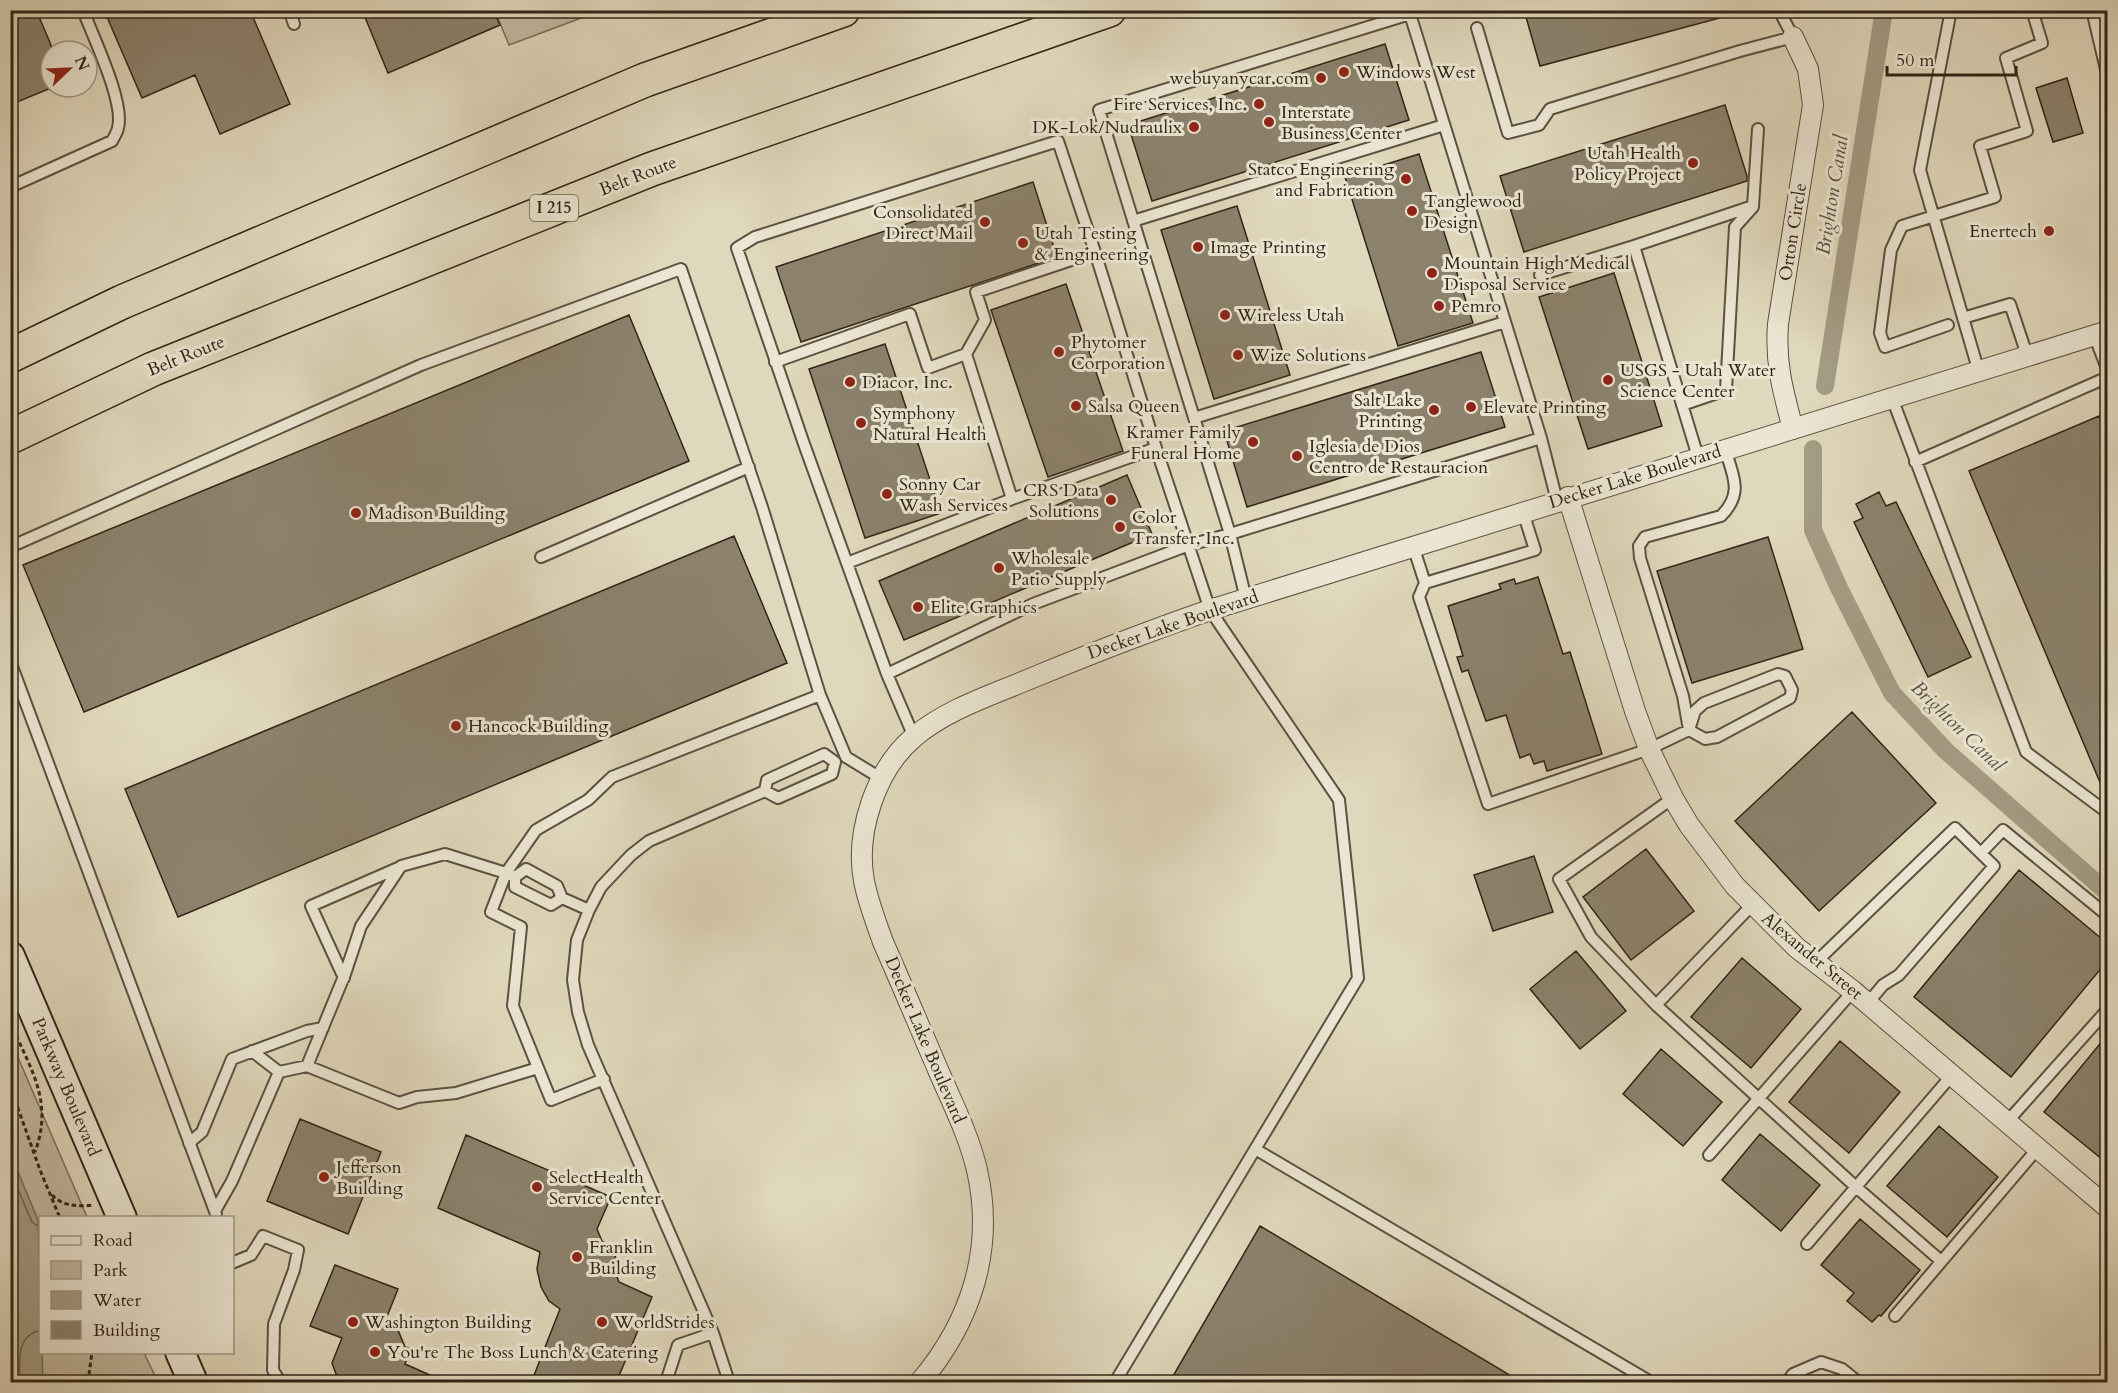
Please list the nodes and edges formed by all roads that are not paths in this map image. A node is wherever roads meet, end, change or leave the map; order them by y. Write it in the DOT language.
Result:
graph roads {
  1 [pos="83,10"];
  2 [pos="289,10"];
  3 [pos="843,10"];
  4 [pos="1109,10"];
  5 [pos="1779,10"];
  6 [pos="1952,10"];
  7 [pos="2032,10"];
  8 [pos="2092,10"];
  9 [pos="294,24"];
  10 [pos="1477,28"];
  11 [pos="1793,37"];
  12 [pos="2108,78"];
  13 [pos="1444,125"];
  14 [pos="1758,129"];
  15 [pos="10,187"];
  16 [pos="1753,207"];
  17 [pos="1932,217"];
  18 [pos="1133,221"];
  19 [pos="1634,246"];
  20 [pos="1095,252"];
  21 [pos="1540,274"];
  22 [pos="1963,318"];
  23 [pos="1505,322"];
  24 [pos="1948,325"];
  25 [pos="2101,333"];
  26 [pos="966,354"];
  27 [pos="10,356"];
  28 [pos="2027,356"];
  29 [pos="776,362"];
  30 [pos="1978,369"];
  31 [pos="2108,371"];
  32 [pos="2108,377"];
  33 [pos="1892,398"];
  34 [pos="1682,405"];
  35 [pos="1194,418"];
  36 [pos="1793,429"];
  37 [pos="10,436"];
  38 [pos="1541,438"];
  39 [pos="1156,448"];
  40 [pos="1725,449"];
  41 [pos="1698,457"];
  42 [pos="1915,462"];
  43 [pos="749,467"];
  44 [pos="1012,499"];
  45 [pos="1563,499"];
  46 [pos="1523,512"];
  47 [pos="1230,534"];
  48 [pos="1189,545"];
  49 [pos="1413,546"];
  50 [pos="10,547"];
  51 [pos="541,557"];
  52 [pos="847,563"];
  53 [pos="1425,583"];
  54 [pos="1246,598"];
  55 [pos="1209,610"];
  56 [pos="10,661"];
  57 [pos="887,674"];
  58 [pos="820,696"];
  59 [pos="1689,730"];
  60 [pos="914,737"];
  61 [pos="1649,750"];
  62 [pos="846,757"];
  63 [pos="835,762"];
  64 [pos="882,779"];
  65 [pos="765,791"];
  66 [pos="1673,798"];
  67 [pos="2108,813"];
  68 [pos="1981,854"];
  69 [pos="399,868"];
  70 [pos="510,875"];
  71 [pos="562,898"];
  72 [pos="1752,905"];
  73 [pos="589,910"];
  74 [pos="2108,916"];
  75 [pos="10,956"];
  76 [pos="1815,963"];
  77 [pos="344,978"];
  78 [pos="1860,997"];
  79 [pos="1656,1005"];
  80 [pos="2108,1009"];
  81 [pos="323,1028"];
  82 [pos="252,1051"];
  83 [pos="307,1066"];
  84 [pos="538,1068"];
  85 [pos="279,1072"];
  86 [pos="1952,1075"];
  87 [pos="604,1079"];
  88 [pos="1758,1098"];
  89 [pos="2007,1122"];
  90 [pos="189,1143"];
  91 [pos="2038,1148"];
  92 [pos="1255,1149"];
  93 [pos="1709,1155"];
  94 [pos="1856,1187"];
  95 [pos="2108,1208"];
  96 [pos="119,1210"];
  97 [pos="216,1214"];
  98 [pos="1807,1244"];
  99 [pos="234,1261"];
  100 [pos="1941,1262"];
  101 [pos="1895,1316"];
  102 [pos="713,1334"];
  103 [pos="180,1354"];
  104 [pos="669,1380"];
  105 [pos="193,1383"];
  106 [pos="280,1383"];
  107 [pos="729,1383"];
  108 [pos="920,1383"];
  109 [pos="1115,1383"];
  110 [pos="1651,1383"];
  111 [pos="1787,1383"];
  112 [pos="1858,1383"];
  1 -- 15 [label="lane"];
  2 -- 9 [label="lane"];
  3 -- 27 [label="highway"];
  4 -- 37 [label="highway, Belt Route / I 215"];
  5 -- 11 [label="lane"];
  6 -- 17 [label="lane"];
  7 -- 17 [label="lane"];
  8 -- 12 [label="lane"];
  10 -- 11 [label="lane"];
  11 -- 36 [label="street, Orton Circle"];
  13 -- 18 [label="lane"];
  13 -- 18 [label="lane"];
  13 -- 23 [label="lane"];
  14 -- 16 [label="lane"];
  16 -- 19 [label="lane"];
  16 -- 34 [label="lane"];
  17 -- 22 [label="lane"];
  17 -- 24 [label="lane"];
  18 -- 35 [label="lane"];
  19 -- 21 [label="lane"];
  19 -- 34 [label="lane"];
  20 -- 26 [label="lane"];
  20 -- 29 [label="lane"];
  20 -- 39 [label="lane"];
  22 -- 28 [label="lane"];
  22 -- 30 [label="lane"];
  23 -- 35 [label="lane"];
  23 -- 38 [label="lane"];
  25 -- 28 [label="street, Decker Lake Boulevard"];
  25 -- 31 [label="lane"];
  26 -- 29 [label="lane"];
  26 -- 44 [label="lane"];
  28 -- 30 [label="street, Decker Lake Boulevard"];
  29 -- 52 [label="lane"];
  30 -- 33 [label="street, Decker Lake Boulevard"];
  32 -- 42 [label="lane"];
  33 -- 36 [label="street, Decker Lake Boulevard"];
  33 -- 42 [label="lane"];
  34 -- 41 [label="lane"];
  35 -- 47 [label="lane"];
  36 -- 40 [label="street, Decker Lake Boulevard"];
  38 -- 45 [label="lane"];
  38 -- 47 [label="lane"];
  39 -- 44 [label="lane"];
  39 -- 48 [label="lane"];
  40 -- 41 [label="street, Decker Lake Boulevard"];
  40 -- 59 [label="lane"];
  41 -- 45 [label="street, Decker Lake Boulevard"];
  42 -- 67 [label="lane"];
  43 -- 50 [label="lane"];
  43 -- 51 [label="lane"];
  43 -- 58 [label="lane"];
  44 -- 52 [label="lane"];
  45 -- 46 [label="street, Decker Lake Boulevard"];
  45 -- 61 [label="street, Alexander Street"];
  46 -- 49 [label="street, Decker Lake Boulevard"];
  46 -- 53 [label="lane"];
  47 -- 48 [label="lane"];
  47 -- 54 [label="lane"];
  48 -- 55 [label="lane"];
  48 -- 57 [label="lane"];
  49 -- 53 [label="lane"];
  49 -- 54 [label="street, Decker Lake Boulevard"];
  52 -- 57 [label="lane"];
  53 -- 61 [label="lane"];
  54 -- 55 [label="street, Decker Lake Boulevard"];
  55 -- 60 [label="street, Decker Lake Boulevard"];
  55 -- 92 [label="lane"];
  56 -- 90 [label="lane"];
  57 -- 60 [label="lane"];
  58 -- 62 [label="lane"];
  58 -- 70 [label="lane"];
  59 -- 59 [label="lane"];
  59 -- 61 [label="lane"];
  60 -- 64 [label="street, Decker Lake Boulevard"];
  61 -- 66 [label="street, Alexander Street"];
  62 -- 63 [label="lane"];
  62 -- 64 [label="lane"];
  63 -- 65 [label="lane"];
  63 -- 65 [label="lane"];
  64 -- 108 [label="street, Decker Lake Boulevard"];
  65 -- 73 [label="lane"];
  66 -- 72 [label="street, Alexander Street"];
  66 -- 79 [label="lane"];
  68 -- 74 [label="lane"];
  68 -- 76 [label="lane"];
  68 -- 78 [label="lane"];
  69 -- 70 [label="lane"];
  69 -- 77 [label="lane"];
  69 -- 77 [label="lane"];
  70 -- 71 [label="lane"];
  70 -- 71 [label="lane"];
  70 -- 84 [label="lane"];
  71 -- 73 [label="lane"];
  72 -- 76 [label="street, Alexander Street"];
  72 -- 79 [label="lane"];
  73 -- 87 [label="lane"];
  75 -- 96 [label="street, Parkway Boulevard"];
  76 -- 78 [label="street, Alexander Street"];
  77 -- 81 [label="lane"];
  78 -- 86 [label="street, Alexander Street"];
  78 -- 88 [label="lane"];
  79 -- 88 [label="lane"];
  80 -- 89 [label="lane"];
  81 -- 82 [label="lane"];
  81 -- 83 [label="lane"];
  82 -- 85 [label="lane"];
  82 -- 90 [label="lane"];
  83 -- 84 [label="lane"];
  83 -- 85 [label="lane"];
  84 -- 87 [label="lane"];
  85 -- 97 [label="lane"];
  86 -- 89 [label="street, Alexander Street"];
  86 -- 94 [label="lane"];
  87 -- 102 [label="lane"];
  88 -- 93 [label="lane"];
  88 -- 94 [label="lane"];
  89 -- 91 [label="street, Alexander Street"];
  90 -- 97 [label="lane"];
  91 -- 95 [label="street, Alexander Street"];
  91 -- 100 [label="lane"];
  92 -- 109 [label="lane"];
  92 -- 110 [label="lane"];
  94 -- 98 [label="lane"];
  94 -- 100 [label="lane"];
  99 -- 106 [label="lane"];
  100 -- 101 [label="lane"];
  102 -- 104 [label="lane"];
  102 -- 107 [label="lane"];
  103 -- 105 [label="street"];
  111 -- 112 [label="lane"];
}
